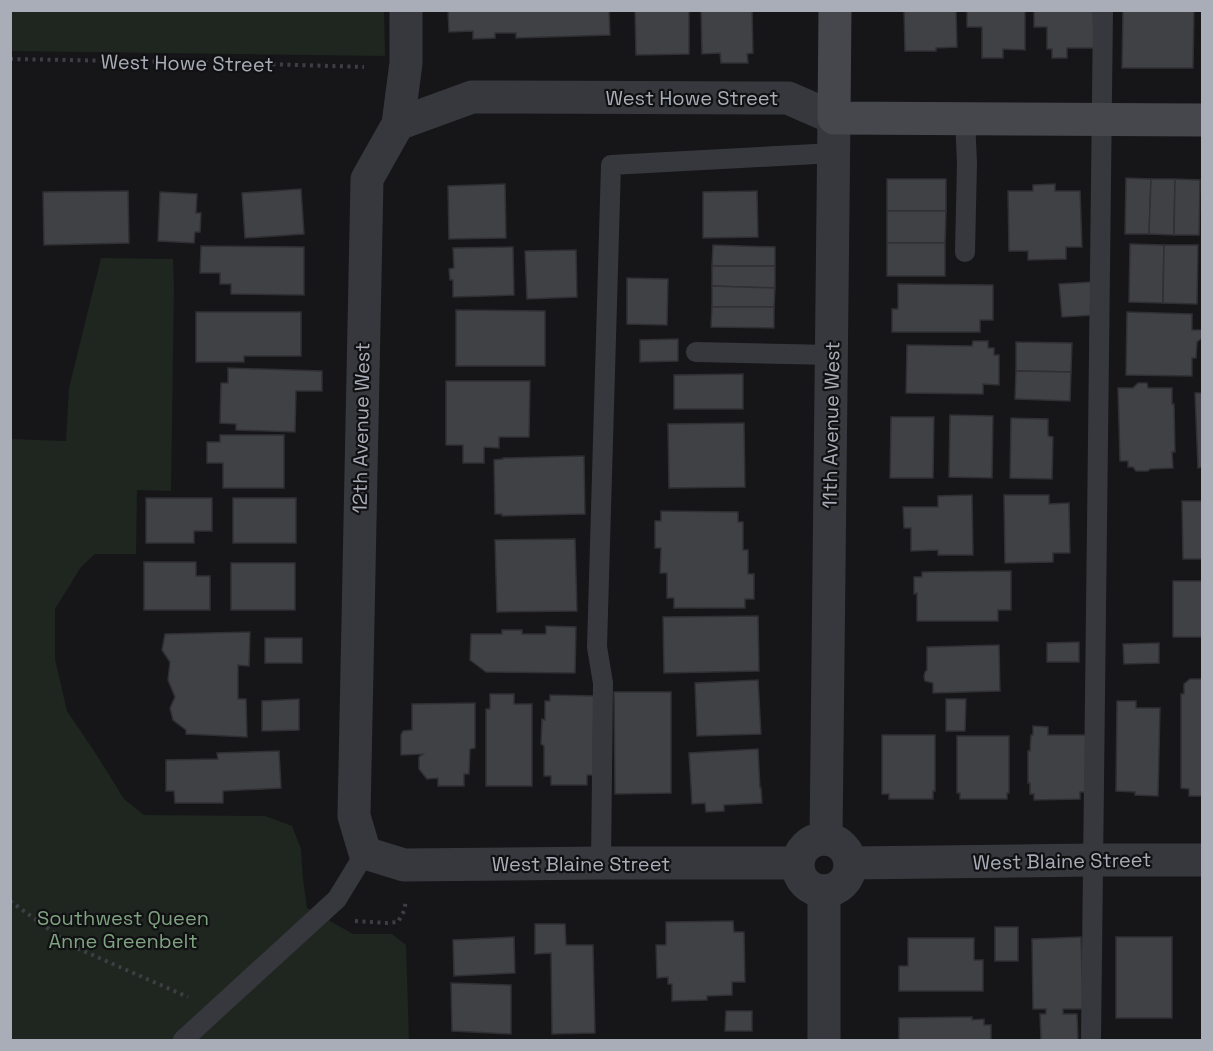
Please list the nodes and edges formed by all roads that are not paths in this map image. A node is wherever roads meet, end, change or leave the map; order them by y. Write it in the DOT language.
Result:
graph roads {
  1 [pos="406,10"];
  2 [pos="835,10"];
  3 [pos="1103,10"];
  4 [pos="834,118"];
  5 [pos="964,118"];
  6 [pos="1102,119"];
  7 [pos="1203,120"];
  8 [pos="398,123"];
  9 [pos="834,153"];
  10 [pos="965,252"];
  11 [pos="696,351"];
  12 [pos="832,355"];
  13 [pos="826,839"];
  14 [pos="365,853"];
  15 [pos="1093,860"];
  16 [pos="1203,860"];
  17 [pos="601,863"];
  18 [pos="798,863"];
  19 [pos="850,863"];
  20 [pos="824,891"];
  21 [pos="183,1041"];
  22 [pos="824,1041"];
  23 [pos="1091,1041"];
  1 -- 8 [label="street, 12th Avenue West"];
  2 -- 4 [label="street, 11th Avenue West"];
  3 -- 6 [label="lane"];
  4 -- 5 [label="street, West Howe Street"];
  4 -- 8 [label="street, West Howe Street"];
  4 -- 9 [label="street, 11th Avenue West"];
  5 -- 6 [label="street, West Howe Street"];
  5 -- 10 [label="lane"];
  6 -- 7 [label="street, West Howe Street"];
  6 -- 15 [label="lane"];
  8 -- 14 [label="street, 12th Avenue West"];
  9 -- 12 [label="street, 11th Avenue West"];
  9 -- 17 [label="lane"];
  11 -- 12 [label="lane"];
  12 -- 13 [label="street, 11th Avenue West"];
  13 -- 18 [label="street"];
  13 -- 19 [label="street"];
  14 -- 17 [label="street, West Blaine Street"];
  14 -- 21 [label="lane"];
  15 -- 16 [label="street, West Blaine Street"];
  15 -- 19 [label="street, West Blaine Street"];
  15 -- 23 [label="lane"];
  17 -- 18 [label="street, West Blaine Street"];
  18 -- 20 [label="street"];
  19 -- 20 [label="street"];
  20 -- 22 [label="street"];
}
